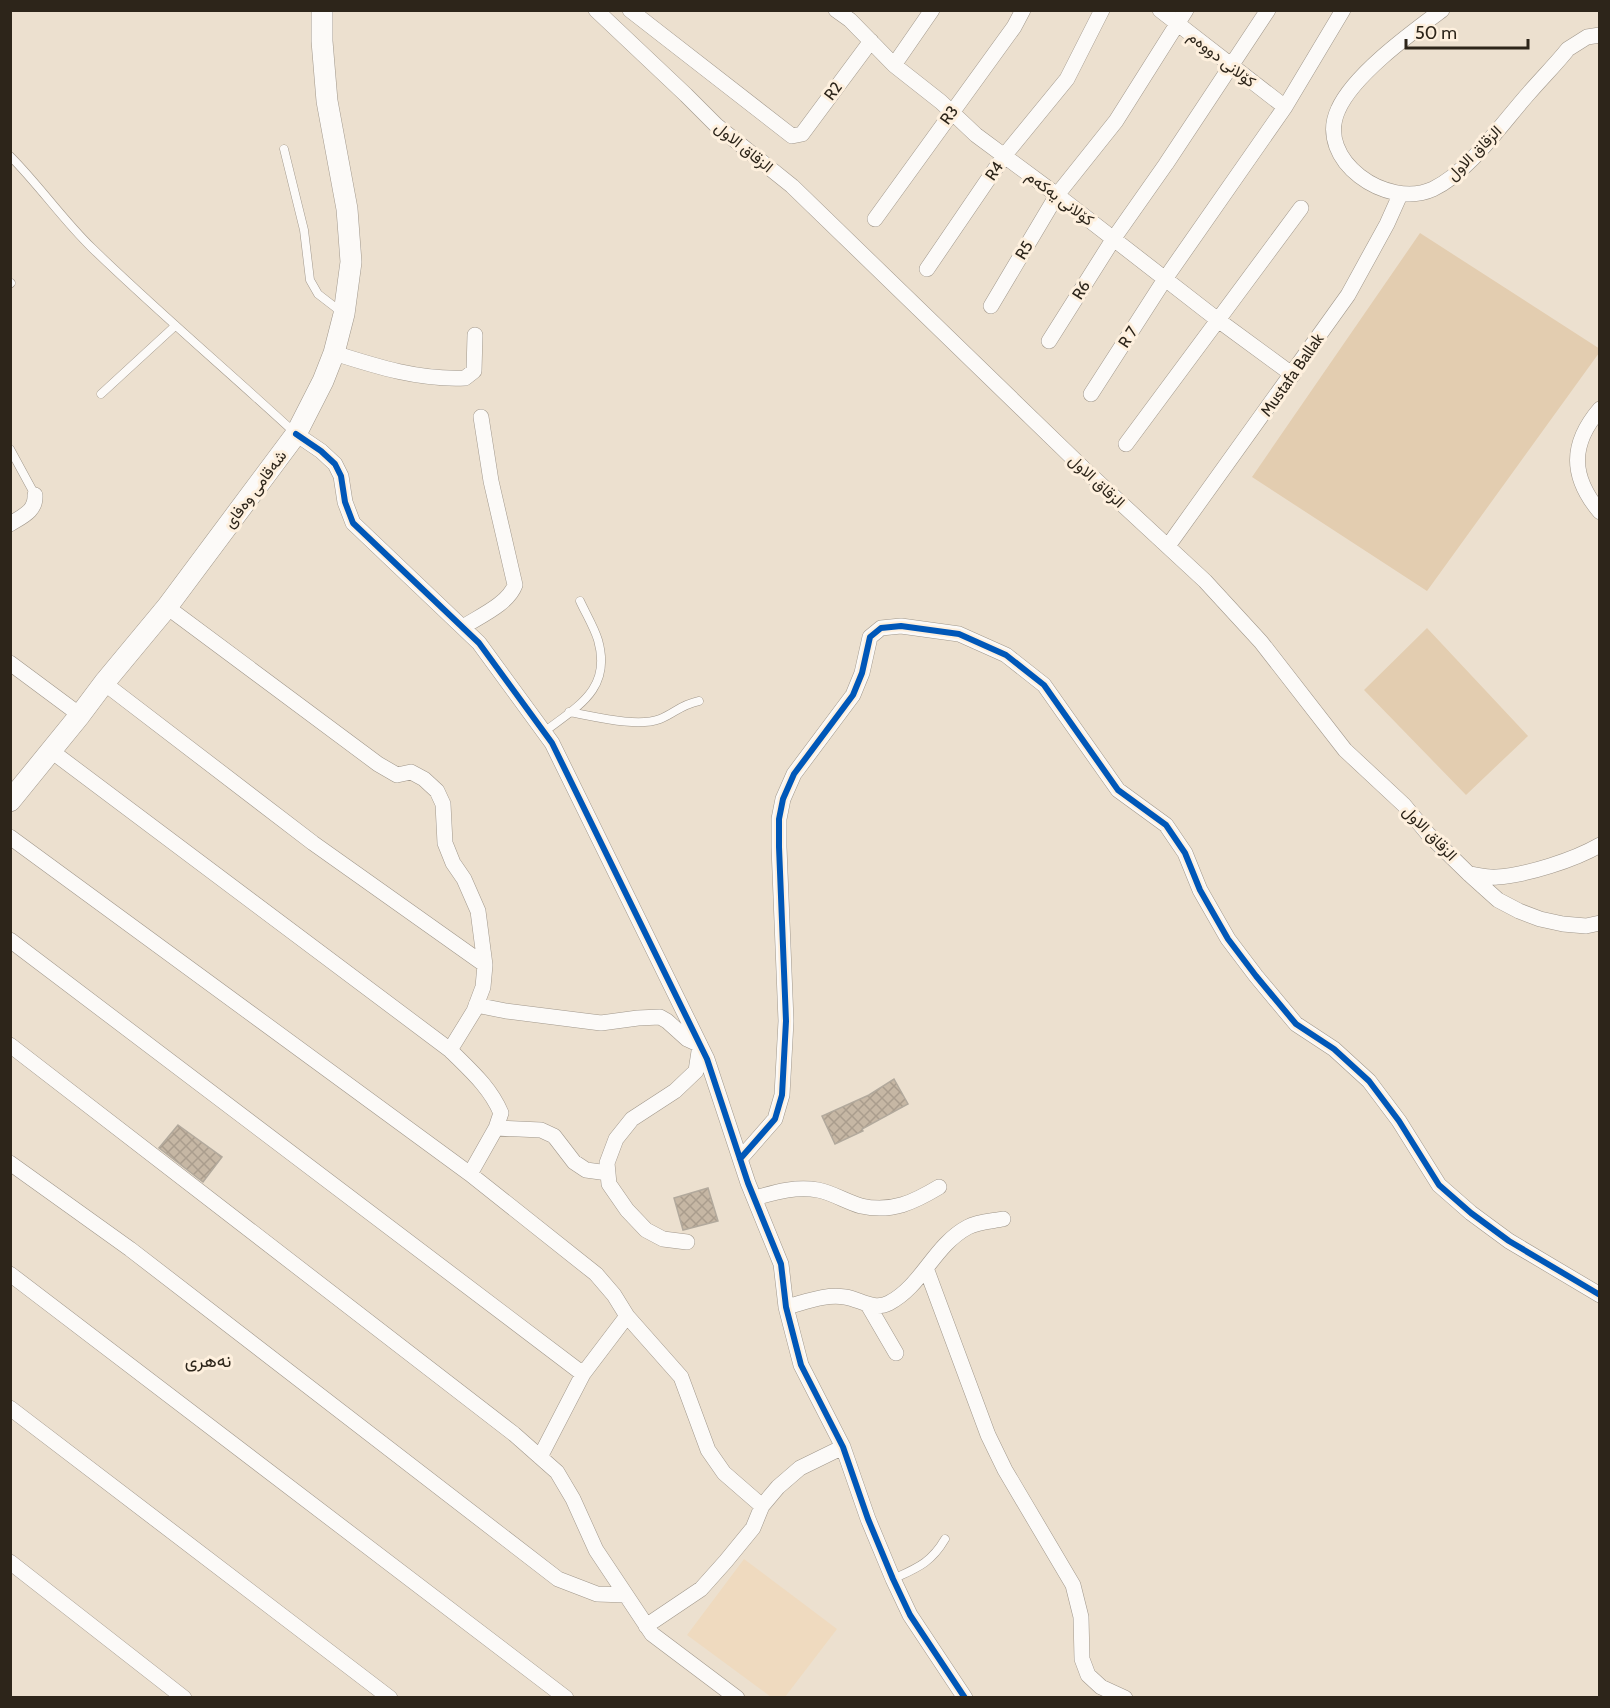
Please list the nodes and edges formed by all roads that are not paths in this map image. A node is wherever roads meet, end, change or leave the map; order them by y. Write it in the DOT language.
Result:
graph roads {
  1 [pos="322,10"];
  2 [pos="596,10"];
  3 [pos="630,10"];
  4 [pos="836,10"];
  5 [pos="932,10"];
  6 [pos="1023,10"];
  7 [pos="1102,10"];
  8 [pos="1160,10"];
  9 [pos="1186,10"];
  10 [pos="1268,10"];
  11 [pos="1343,10"];
  12 [pos="1442,10"];
  13 [pos="853,15"];
  14 [pos="1177,24"];
  15 [pos="1599,35"];
  16 [pos="871,40"];
  17 [pos="894,65"];
  18 [pos="1230,65"];
  19 [pos="1285,107"];
  20 [pos="951,112"];
  21 [pos="284,149"];
  22 [pos="10,156"];
  23 [pos="1004,156"];
  24 [pos="1057,195"];
  25 [pos="1400,195"];
  26 [pos="1301,208"];
  27 [pos="875,219"];
  28 [pos="1114,238"];
  29 [pos="927,269"];
  30 [pos="1165,279"];
  31 [pos="991,306"];
  32 [pos="344,314"];
  33 [pos="1218,320"];
  34 [pos="175,326"];
  35 [pos="476,335"];
  36 [pos="1049,341"];
  37 [pos="334,353"];
  38 [pos="1293,375"];
  39 [pos="102,394"];
  40 [pos="1091,394"];
  41 [pos="1599,409"];
  42 [pos="481,417"];
  43 [pos="296,434"];
  44 [pos="1126,444"];
  45 [pos="10,449"];
  46 [pos="35,495"];
  47 [pos="1599,512"];
  48 [pos="10,524"];
  49 [pos="1168,546"];
  50 [pos="580,601"];
  51 [pos="167,607"];
  52 [pos="463,627"];
  53 [pos="10,663"];
  54 [pos="104,683"];
  55 [pos="699,701"];
  56 [pos="569,712"];
  57 [pos="80,715"];
  58 [pos="544,732"];
  59 [pos="50,750"];
  60 [pos="10,801"];
  61 [pos="10,837"];
  62 [pos="1599,845"];
  63 [pos="1469,874"];
  64 [pos="1599,923"];
  65 [pos="10,939"];
  66 [pos="485,965"];
  67 [pos="476,1005"];
  68 [pos="10,1045"];
  69 [pos="700,1045"];
  70 [pos="450,1050"];
  71 [pos="496,1128"];
  72 [pos="740,1159"];
  73 [pos="10,1162"];
  74 [pos="608,1173"];
  75 [pos="470,1174"];
  76 [pos="939,1187"];
  77 [pos="755,1198"];
  78 [pos="1003,1219"];
  79 [pos="687,1242"];
  80 [pos="926,1268"];
  81 [pos="10,1274"];
  82 [pos="1599,1295"];
  83 [pos="868,1305"];
  84 [pos="786,1307"];
  85 [pos="627,1316"];
  86 [pos="896,1353"];
  87 [pos="583,1374"];
  88 [pos="10,1408"];
  89 [pos="843,1447"];
  90 [pos="540,1457"];
  91 [pos="762,1506"];
  92 [pos="945,1539"];
  93 [pos="10,1562"];
  94 [pos="893,1579"];
  95 [pos="626,1595"];
  96 [pos="646,1626"];
  97 [pos="184,1698"];
  98 [pos="390,1698"];
  99 [pos="566,1698"];
  100 [pos="737,1698"];
  101 [pos="965,1698"];
  102 [pos="1125,1698"];
  1 -- 32 [label="street, شەقامی وەفای"];
  2 -- 49 [label="street, الزقاق الاول"];
  3 -- 16 [label="street, R2"];
  4 -- 13 [label="street, کۆلانی یەکەم"];
  5 -- 17 [label="street"];
  6 -- 20 [label="street, R3"];
  7 -- 23 [label="street, R4"];
  8 -- 14 [label="street, کۆلانی دووەم"];
  9 -- 14 [label="street, R5"];
  10 -- 18 [label="street, R6"];
  11 -- 19 [label="street, R 7"];
  12 -- 25 [label="street"];
  13 -- 16 [label="street, کۆلانی یەکەم"];
  14 -- 18 [label="street, کۆلانی دووەم"];
  14 -- 24 [label="street, R5"];
  15 -- 25 [label="street, الزقاق الاول"];
  16 -- 17 [label="street, کۆلانی یەکەم"];
  17 -- 20 [label="street, کۆلانی یەکەم"];
  18 -- 19 [label="street, کۆلانی دووەم"];
  18 -- 28 [label="street, R6"];
  19 -- 30 [label="street, R 7"];
  20 -- 23 [label="street, کۆلانی یەکەم"];
  20 -- 27 [label="street, R3"];
  21 -- 32 [label="lane"];
  22 -- 34 [label="lane"];
  23 -- 24 [label="street, کۆلانی یەکەم"];
  23 -- 29 [label="street, R4"];
  24 -- 28 [label="street, کۆلانی یەکەم"];
  24 -- 31 [label="street, R5"];
  25 -- 38 [label="street, Mustafa Ballak"];
  26 -- 33 [label="street"];
  28 -- 30 [label="street, کۆلانی یەکەم"];
  28 -- 36 [label="street, R6"];
  30 -- 33 [label="street, کۆلانی یەکەم"];
  30 -- 40 [label="street, R 7"];
  32 -- 37 [label="street, شەقامی وەفای"];
  33 -- 38 [label="street, کۆلانی یەکەم"];
  33 -- 44 [label="street"];
  34 -- 39 [label="lane"];
  34 -- 43 [label="lane"];
  35 -- 37 [label="street"];
  37 -- 43 [label="street, شەقامی وەفای"];
  38 -- 49 [label="street, Mustafa Ballak"];
  41 -- 47 [label="street"];
  42 -- 52 [label="street"];
  43 -- 51 [label="street, شەقامی وەفای"];
  43 -- 52 [label="street"];
  45 -- 46 [label="lane"];
  46 -- 48 [label="street"];
  49 -- 63 [label="street, الزقاق الاول"];
  50 -- 56 [label="lane"];
  51 -- 54 [label="street, شەقامی وەفای"];
  51 -- 66 [label="street"];
  52 -- 58 [label="street"];
  53 -- 57 [label="street"];
  54 -- 57 [label="street, شەقامی وەفای"];
  54 -- 66 [label="street"];
  55 -- 56 [label="lane"];
  56 -- 58 [label="lane"];
  57 -- 59 [label="street, شەقامی وەفای"];
  58 -- 69 [label="street"];
  59 -- 60 [label="street, شەقامی وەفای"];
  59 -- 70 [label="street"];
  61 -- 75 [label="street"];
  62 -- 63 [label="street"];
  63 -- 64 [label="street, الزقاق الاول"];
  65 -- 87 [label="street"];
  66 -- 67 [label="street"];
  67 -- 69 [label="street"];
  67 -- 70 [label="street"];
  68 -- 90 [label="street"];
  69 -- 72 [label="street"];
  69 -- 74 [label="street"];
  70 -- 71 [label="street"];
  71 -- 74 [label="street"];
  71 -- 75 [label="street"];
  72 -- 77 [label="street"];
  72 -- 82 [label="street"];
  73 -- 95 [label="street"];
  74 -- 79 [label="street"];
  75 -- 85 [label="street"];
  76 -- 77 [label="street"];
  77 -- 84 [label="street"];
  78 -- 80 [label="street"];
  80 -- 83 [label="street"];
  80 -- 102 [label="street"];
  81 -- 99 [label="street"];
  83 -- 84 [label="street"];
  83 -- 86 [label="street"];
  84 -- 89 [label="street"];
  85 -- 87 [label="street"];
  85 -- 91 [label="street"];
  87 -- 90 [label="street"];
  88 -- 98 [label="street"];
  89 -- 91 [label="street"];
  89 -- 94 [label="street"];
  90 -- 95 [label="street"];
  91 -- 96 [label="street"];
  92 -- 94 [label="lane"];
  93 -- 97 [label="street"];
  94 -- 101 [label="street"];
  95 -- 96 [label="street"];
  96 -- 100 [label="street"];
}
